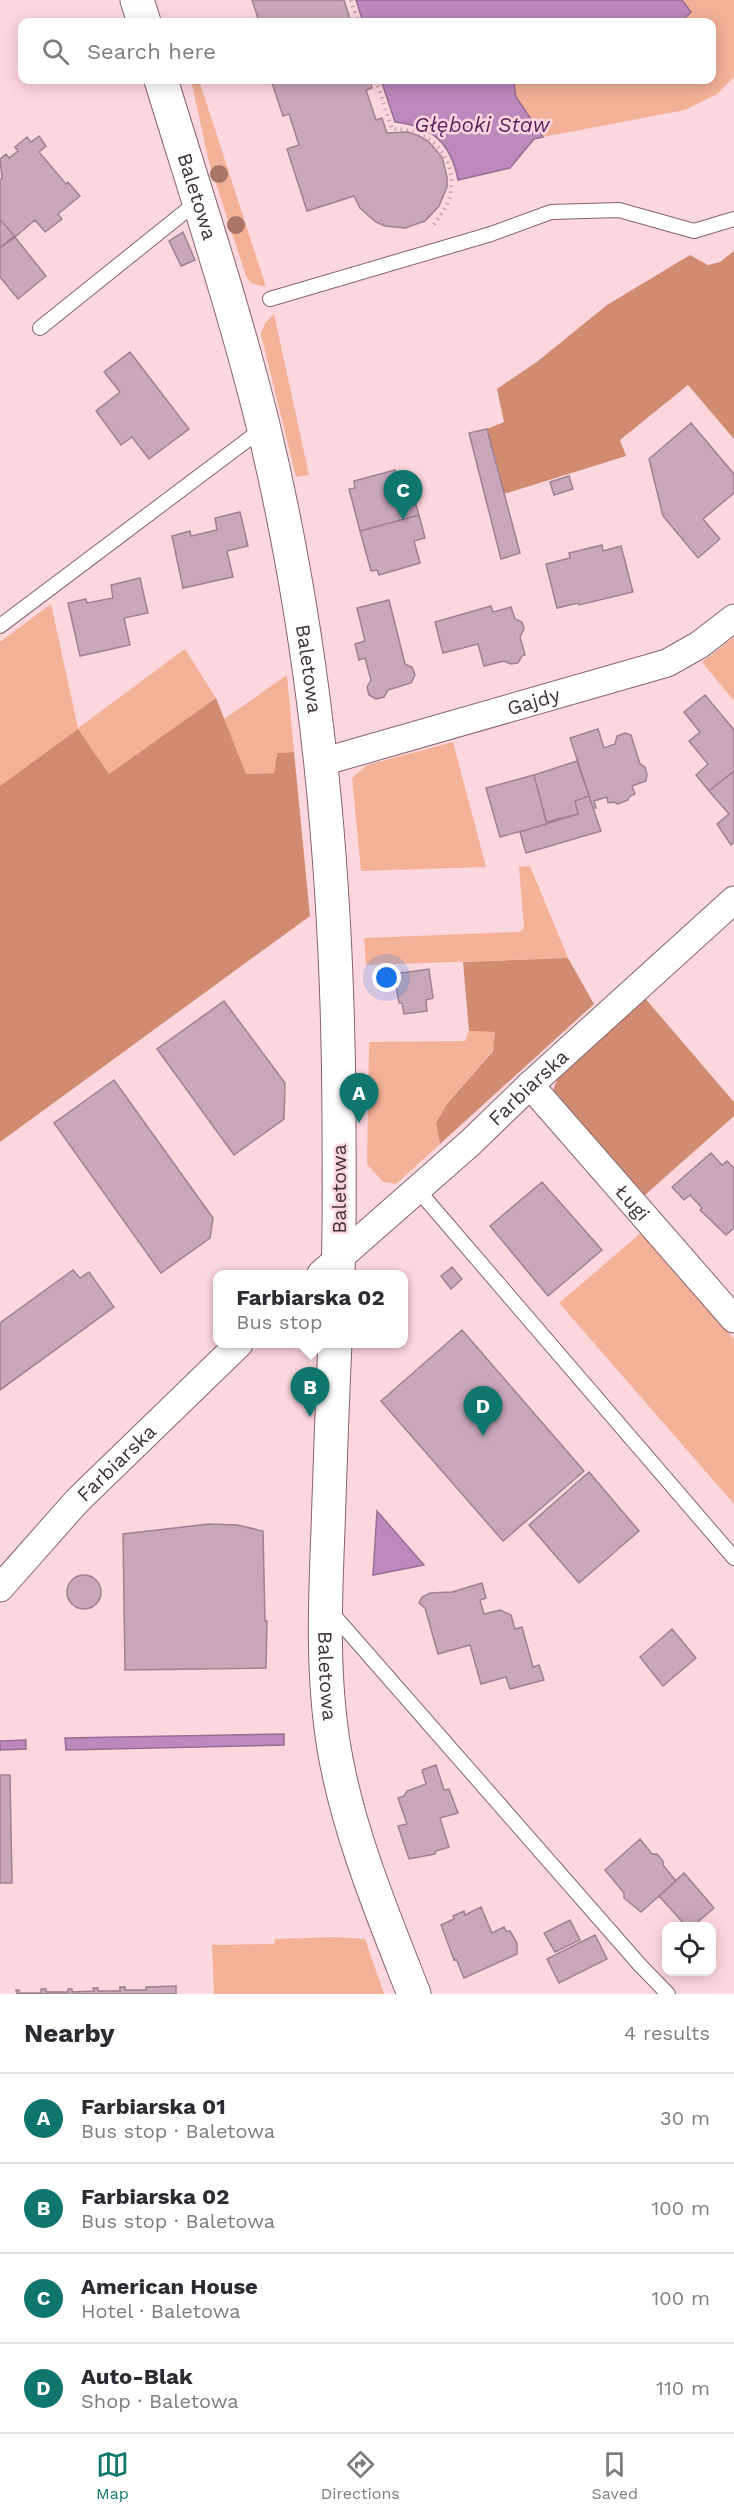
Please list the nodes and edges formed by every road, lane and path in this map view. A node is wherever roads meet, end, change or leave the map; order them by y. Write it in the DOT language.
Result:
graph roads {
  1 [pos="137,0"];
  2 [pos="351,0"];
  3 [pos="143,18"];
  4 [pos="357,18"];
  5 [pos="162,84"];
  6 [pos="377,84"];
  7 [pos="199,201"];
  8 [pos="734,219"];
  9 [pos="437,249"];
  10 [pos="270,299"];
  11 [pos="40,328"];
  12 [pos="264,428"];
  13 [pos="734,618"];
  14 [pos="0,626"];
  15 [pos="322,762"];
  16 [pos="734,900"];
  17 [pos="531,1085"];
  18 [pos="417,1189"];
  19 [pos="333,1269"];
  20 [pos="734,1319"];
  21 [pos="235,1348"];
  22 [pos="335,1348"];
  23 [pos="734,1558"];
  24 [pos="0,1588"];
  25 [pos="325,1606"];
  26 [pos="414,1994"];
  27 [pos="668,1994"];
  1 -- 3 [label="street"];
  2 -- 4 [label="path"];
  5 -- 7 [label="street, Baletowa"];
  6 -- 9 [label="path"];
  7 -- 11 [label="lane"];
  7 -- 12 [label="street, Baletowa"];
  8 -- 9 [label="lane"];
  9 -- 10 [label="lane"];
  12 -- 14 [label="lane"];
  12 -- 15 [label="street, Baletowa"];
  13 -- 15 [label="street, Gajdy"];
  15 -- 19 [label="street, Baletowa"];
  16 -- 17 [label="street, Farbiarska"];
  17 -- 18 [label="street, Farbiarska"];
  17 -- 20 [label="street, Ługi"];
  18 -- 19 [label="street, Farbiarska"];
  18 -- 23 [label="lane"];
  21 -- 24 [label="street, Farbiarska"];
  22 -- 25 [label="street, Baletowa"];
  25 -- 26 [label="street, Baletowa"];
  25 -- 27 [label="lane"];
}
